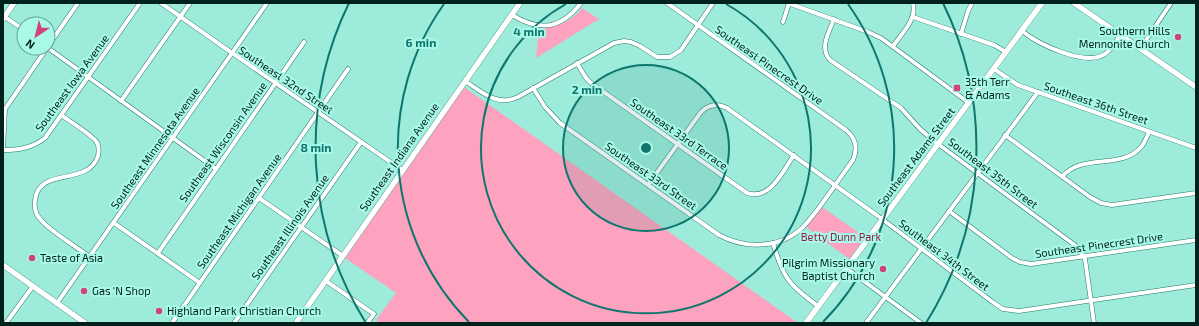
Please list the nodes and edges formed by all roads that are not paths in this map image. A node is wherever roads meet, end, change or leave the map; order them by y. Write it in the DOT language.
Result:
graph roads {
  1 [pos="14,3"];
  2 [pos="78,3"];
  3 [pos="140,3"];
  4 [pos="161,3"];
  5 [pos="190,3"];
  6 [pos="267,3"];
  7 [pos="520,3"];
  8 [pos="582,3"];
  9 [pos="667,3"];
  10 [pos="713,3"];
  11 [pos="789,3"];
  12 [pos="913,3"];
  13 [pos="972,3"];
  14 [pos="1042,3"];
  15 [pos="1074,3"];
  16 [pos="1171,3"];
  17 [pos="512,15"];
  18 [pos="181,17"];
  19 [pos="913,17"];
  20 [pos="4,18"];
  21 [pos="834,19"];
  22 [pos="783,22"];
  23 [pos="16,25"];
  24 [pos="698,25"];
  25 [pos="1022,31"];
  26 [pos="961,34"];
  27 [pos="56,35"];
  28 [pos="1120,35"];
  29 [pos="304,42"];
  30 [pos="893,46"];
  31 [pos="1140,49"];
  32 [pos="1006,52"];
  33 [pos="56,53"];
  34 [pos="232,53"];
  35 [pos="42,56"];
  36 [pos="577,64"];
  37 [pos="348,69"];
  38 [pos="994,69"];
  39 [pos="88,77"];
  40 [pos="465,80"];
  41 [pos="276,83"];
  42 [pos="1196,87"];
  43 [pos="533,88"];
  44 [pos="1038,92"];
  45 [pos="121,101"];
  46 [pos="969,102"];
  47 [pos="4,112"];
  48 [pos="318,112"];
  49 [pos="62,115"];
  50 [pos="1149,132"];
  51 [pos="1005,135"];
  52 [pos="172,139"];
  53 [pos="361,142"];
  54 [pos="678,144"];
  55 [pos="938,144"];
  56 [pos="856,145"];
  57 [pos="1196,148"];
  58 [pos="3,149"];
  59 [pos="794,155"];
  60 [pos="216,169"];
  61 [pos="402,170"];
  62 [pos="978,172"];
  63 [pos="1062,177"];
  64 [pos="648,185"];
  65 [pos="835,185"];
  66 [pos="1196,193"];
  67 [pos="259,198"];
  68 [pos="949,211"];
  69 [pos="882,219"];
  70 [pos="114,222"];
  71 [pos="301,227"];
  72 [pos="1196,240"];
  73 [pos="773,243"];
  74 [pos="921,249"];
  75 [pos="158,253"];
  76 [pos="343,256"];
  77 [pos="90,257"];
  78 [pos="1084,257"];
  79 [pos="3,265"];
  80 [pos="846,268"];
  81 [pos="326,281"];
  82 [pos="200,283"];
  83 [pos="1196,285"];
  84 [pos="33,286"];
  85 [pos="886,296"];
  86 [pos="1091,301"];
  87 [pos="57,303"];
  88 [pos="818,306"];
  89 [pos="82,322"];
  90 [pos="6,323"];
  91 [pos="172,323"];
  92 [pos="234,323"];
  93 [pos="296,323"];
  94 [pos="367,323"];
  95 [pos="806,323"];
  96 [pos="866,323"];
  97 [pos="922,323"];
  98 [pos="1094,323"];
  1 -- 20 [label="main road"];
  2 -- 27 [label="street"];
  3 -- 39 [label="street, Southeast Iowa Avenue"];
  4 -- 18 [label="street, Southeast 32nd Street"];
  5 -- 18 [label="street"];
  6 -- 34 [label="street, Southeast Minnesota Avenue"];
  7 -- 17 [label="main road, Southeast Indiana Avenue"];
  8 -- 17 [label="street"];
  9 -- 24 [label="street, Southeast Pinecrest Drive"];
  10 -- 24 [label="street"];
  11 -- 21 [label="street"];
  11 -- 22 [label="street"];
  12 -- 19 [label="street"];
  13 -- 26 [label="street"];
  14 -- 25 [label="main road, Southeast Adams Street"];
  15 -- 28 [label="main road"];
  16 -- 31 [label="street"];
  17 -- 40 [label="main road, Southeast Indiana Avenue"];
  18 -- 34 [label="street, Southeast 32nd Street"];
  18 -- 45 [label="street"];
  19 -- 26 [label="street"];
  19 -- 30 [label="street"];
  20 -- 23 [label="street"];
  21 -- 30 [label="street"];
  21 -- 55 [label="street, Southeast 35th Street"];
  24 -- 36 [label="street"];
  24 -- 56 [label="street, Southeast Pinecrest Drive"];
  25 -- 28 [label="street"];
  25 -- 32 [label="main road, Southeast Adams Street"];
  26 -- 32 [label="street"];
  28 -- 31 [label="main road"];
  29 -- 41 [label="street, Southeast Wisconsin Avenue"];
  30 -- 46 [label="street"];
  31 -- 42 [label="main road"];
  32 -- 38 [label="main road, Southeast Adams Street"];
  33 -- 39 [label="street"];
  34 -- 41 [label="street, Southeast 32nd Street"];
  34 -- 52 [label="street, Southeast Minnesota Avenue"];
  35 -- 47 [label="street"];
  36 -- 43 [label="street"];
  36 -- 54 [label="street, Southeast 33rd Terrace"];
  37 -- 48 [label="street, Southeast Michigan Avenue"];
  38 -- 44 [label="street, Southeast 36th Street"];
  38 -- 46 [label="main road, Southeast Adams Street"];
  39 -- 45 [label="street"];
  39 -- 49 [label="street, Southeast Iowa Avenue"];
  40 -- 43 [label="street"];
  40 -- 61 [label="main road, Southeast Indiana Avenue"];
  41 -- 48 [label="street, Southeast 32nd Street"];
  41 -- 60 [label="street, Southeast Wisconsin Avenue"];
  43 -- 64 [label="street, Southeast 33rd Street"];
  44 -- 50 [label="street, Southeast 36th Street"];
  44 -- 51 [label="street"];
  45 -- 52 [label="street"];
  46 -- 55 [label="main road, Southeast Adams Street"];
  47 -- 58 [label="street"];
  48 -- 53 [label="street, Southeast 32nd Street"];
  48 -- 67 [label="street, Southeast Michigan Avenue"];
  49 -- 58 [label="street, Southeast Iowa Avenue"];
  49 -- 77 [label="street"];
  50 -- 57 [label="street, Southeast 36th Street"];
  50 -- 63 [label="street"];
  51 -- 62 [label="street"];
  51 -- 63 [label="street"];
  52 -- 60 [label="street"];
  52 -- 70 [label="street, Southeast Minnesota Avenue"];
  53 -- 61 [label="street, Southeast 32nd Street"];
  53 -- 71 [label="street, Southeast Illinois Avenue"];
  54 -- 59 [label="street, Southeast 34th Street"];
  54 -- 59 [label="street, Southeast 33rd Terrace"];
  54 -- 64 [label="street"];
  55 -- 62 [label="street, Southeast 35th Street"];
  55 -- 69 [label="main road, Southeast Adams Street"];
  56 -- 65 [label="street, Southeast 33rd Street"];
  59 -- 65 [label="street, Southeast 34th Street"];
  60 -- 75 [label="street, Southeast Wisconsin Avenue"];
  61 -- 76 [label="main road, Southeast Indiana Avenue"];
  62 -- 68 [label="street"];
  62 -- 78 [label="street, Southeast 35th Street"];
  63 -- 66 [label="street"];
  64 -- 73 [label="street, Southeast 33rd Street"];
  65 -- 69 [label="street, Southeast 34th Street"];
  65 -- 73 [label="street, Southeast 33rd Street"];
  67 -- 71 [label="street"];
  67 -- 82 [label="street, Southeast Michigan Avenue"];
  68 -- 74 [label="street"];
  68 -- 78 [label="street, Southeast Pinecrest Drive"];
  69 -- 74 [label="street, Southeast 34th Street"];
  69 -- 80 [label="main road, Southeast Adams Street"];
  70 -- 75 [label="street"];
  70 -- 77 [label="street, Southeast Minnesota Avenue"];
  71 -- 76 [label="street"];
  71 -- 92 [label="street, Southeast Illinois Avenue"];
  72 -- 78 [label="street, Southeast Pinecrest Drive"];
  73 -- 88 [label="street"];
  74 -- 85 [label="street"];
  74 -- 86 [label="street, Southeast 34th Street"];
  75 -- 82 [label="street"];
  76 -- 81 [label="main road, Southeast Indiana Avenue"];
  77 -- 87 [label="street, Southeast Minnesota Avenue"];
  78 -- 86 [label="street"];
  79 -- 84 [label="main road"];
  80 -- 85 [label="street"];
  80 -- 88 [label="main road, Southeast Adams Street"];
  81 -- 93 [label="main road, Southeast Indiana Avenue"];
  81 -- 94 [label="street"];
  82 -- 91 [label="street, Southeast Michigan Avenue"];
  83 -- 86 [label="street, Southeast 34th Street"];
  84 -- 87 [label="main road"];
  84 -- 90 [label="street"];
  85 -- 96 [label="street"];
  85 -- 97 [label="street"];
  86 -- 98 [label="street"];
  87 -- 89 [label="main road"];
  88 -- 95 [label="main road, Southeast Adams Street"];
}
